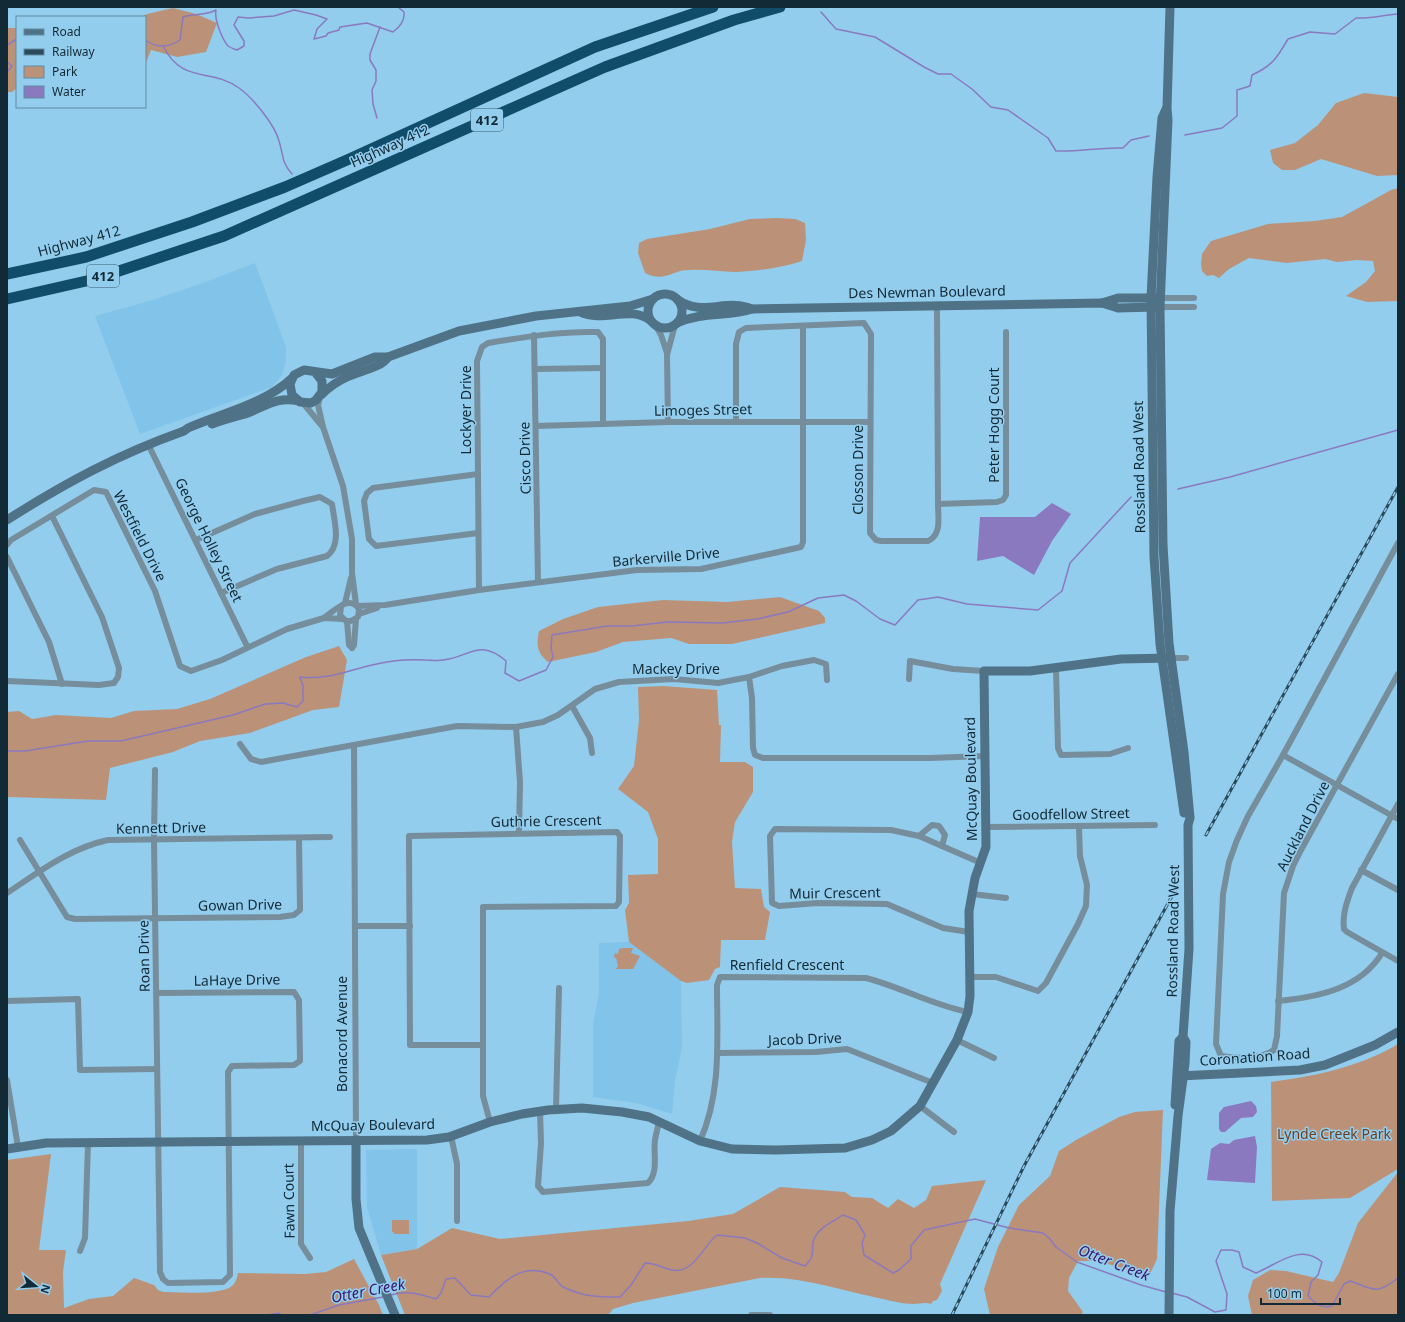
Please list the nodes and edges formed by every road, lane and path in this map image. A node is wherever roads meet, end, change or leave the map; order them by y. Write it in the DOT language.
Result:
graph roads {
  1 [pos="713,7"];
  2 [pos="780,7"];
  3 [pos="1170,7"];
  4 [pos="1167,108"];
  5 [pos="7,274"];
  6 [pos="1194,298"];
  7 [pos="7,299"];
  8 [pos="653,299"];
  9 [pos="678,300"];
  10 [pos="1151,303"];
  11 [pos="1160,303"];
  12 [pos="937,305"];
  13 [pos="1194,307"];
  14 [pos="752,309"];
  15 [pos="580,312"];
  16 [pos="653,322"];
  17 [pos="676,324"];
  18 [pos="803,326"];
  19 [pos="1006,332"];
  20 [pos="534,335"];
  21 [pos="667,355"];
  22 [pos="388,356"];
  23 [pos="603,368"];
  24 [pos="536,369"];
  25 [pos="315,372"];
  26 [pos="291,379"];
  27 [pos="320,396"];
  28 [pos="301,402"];
  29 [pos="668,422"];
  30 [pos="736,422"];
  31 [pos="804,422"];
  32 [pos="870,422"];
  33 [pos="603,424"];
  34 [pos="536,426"];
  35 [pos="323,427"];
  36 [pos="184,431"];
  37 [pos="148,444"];
  38 [pos="478,474"];
  39 [pos="938,504"];
  40 [pos="52,516"];
  41 [pos="7,520"];
  42 [pos="478,533"];
  43 [pos="196,540"];
  44 [pos="1398,543"];
  45 [pos="7,545"];
  46 [pos="7,557"];
  47 [pos="352,573"];
  48 [pos="538,582"];
  49 [pos="479,590"];
  50 [pos="221,593"];
  51 [pos="343,605"];
  52 [pos="357,605"];
  53 [pos="384,605"];
  54 [pos="358,616"];
  55 [pos="324,618"];
  56 [pos="345,620"];
  57 [pos="247,646"];
  58 [pos="1167,657"];
  59 [pos="1186,658"];
  60 [pos="1056,668"];
  61 [pos="984,671"];
  62 [pos="1398,674"];
  63 [pos="749,677"];
  64 [pos="909,679"];
  65 [pos="827,680"];
  66 [pos="7,681"];
  67 [pos="62,684"];
  68 [pos="572,706"];
  69 [pos="516,728"];
  70 [pos="240,744"];
  71 [pos="354,745"];
  72 [pos="1128,748"];
  73 [pos="592,753"];
  74 [pos="1283,755"];
  75 [pos="985,756"];
  76 [pos="155,770"];
  77 [pos="1337,785"];
  78 [pos="1398,804"];
  79 [pos="1391,815"];
  80 [pos="1398,819"];
  81 [pos="1155,824"];
  82 [pos="1079,827"];
  83 [pos="987,828"];
  84 [pos="519,833"];
  85 [pos="918,836"];
  86 [pos="330,837"];
  87 [pos="299,838"];
  88 [pos="20,840"];
  89 [pos="154,840"];
  90 [pos="942,846"];
  91 [pos="981,863"];
  92 [pos="1361,870"];
  93 [pos="39,872"];
  94 [pos="1398,890"];
  95 [pos="7,893"];
  96 [pos="972,894"];
  97 [pos="1006,898"];
  98 [pos="155,918"];
  99 [pos="356,926"];
  100 [pos="410,926"];
  101 [pos="969,932"];
  102 [pos="1382,953"];
  103 [pos="1398,961"];
  104 [pos="970,977"];
  105 [pos="559,988"];
  106 [pos="156,993"];
  107 [pos="7,1000"];
  108 [pos="1278,1001"];
  109 [pos="968,1012"];
  110 [pos="1398,1032"];
  111 [pos="958,1040"];
  112 [pos="483,1045"];
  113 [pos="718,1053"];
  114 [pos="994,1058"];
  115 [pos="157,1069"];
  116 [pos="1181,1076"];
  117 [pos="7,1080"];
  118 [pos="934,1083"];
  119 [pos="920,1106"];
  120 [pos="556,1109"];
  121 [pos="540,1111"];
  122 [pos="659,1121"];
  123 [pos="490,1122"];
  124 [pos="954,1132"];
  125 [pos="451,1136"];
  126 [pos="356,1140"];
  127 [pos="229,1141"];
  128 [pos="301,1141"];
  129 [pos="700,1141"];
  130 [pos="158,1142"];
  131 [pos="88,1143"];
  132 [pos="18,1146"];
  133 [pos="7,1149"];
  134 [pos="457,1220"];
  135 [pos="80,1251"];
  136 [pos="310,1258"];
  137 [pos="393,1312"];
  138 [pos="751,1315"];
  139 [pos="770,1315"];
  140 [pos="1169,1315"];
  1 -- 5 [label="highway, Highway 412 / 412"];
  2 -- 7 [label="highway, Highway 412 / 412"];
  3 -- 4 [label="street, Rossland Road West"];
  4 -- 10 [label="street, Rossland Road West"];
  4 -- 11 [label="street, Rossland Road West"];
  6 -- 11 [label="street, Des Newman Boulevard"];
  8 -- 9 [label="street"];
  8 -- 15 [label="street"];
  8 -- 16 [label="street"];
  9 -- 14 [label="street, Des Newman Boulevard"];
  9 -- 17 [label="street"];
  10 -- 11 [label="street, Des Newman Boulevard"];
  10 -- 12 [label="street, Des Newman Boulevard"];
  10 -- 58 [label="street, Rossland Road West"];
  11 -- 13 [label="street, Des Newman Boulevard"];
  11 -- 58 [label="street, Rossland Road West"];
  12 -- 14 [label="street, Des Newman Boulevard"];
  12 -- 39 [label="street, Closson Drive"];
  14 -- 17 [label="street, Des Newman Boulevard"];
  15 -- 16 [label="street"];
  15 -- 22 [label="street"];
  16 -- 17 [label="street"];
  16 -- 21 [label="street"];
  17 -- 21 [label="street"];
  18 -- 30 [label="street, Closson Drive"];
  18 -- 31 [label="street, Barkerville Drive"];
  18 -- 32 [label="street, Closson Drive"];
  19 -- 39 [label="street, Peter Hogg Court"];
  20 -- 23 [label="street, Lockyer Drive"];
  20 -- 24 [label="street, Cisco Drive"];
  20 -- 38 [label="street, Lockyer Drive"];
  21 -- 29 [label="street"];
  22 -- 25 [label="street"];
  22 -- 27 [label="street"];
  23 -- 24 [label="street"];
  23 -- 33 [label="street, Lockyer Drive"];
  24 -- 34 [label="street, Cisco Drive"];
  25 -- 26 [label="street"];
  25 -- 27 [label="street"];
  26 -- 28 [label="street"];
  26 -- 36 [label="street"];
  27 -- 28 [label="street"];
  27 -- 35 [label="street"];
  28 -- 35 [label="street"];
  28 -- 36 [label="street"];
  29 -- 30 [label="street, Limoges Street"];
  29 -- 33 [label="street, Limoges Street"];
  30 -- 31 [label="street, Limoges Street"];
  31 -- 32 [label="street, Limoges Street"];
  31 -- 48 [label="street, Barkerville Drive"];
  32 -- 39 [label="street, Closson Drive"];
  33 -- 34 [label="street, Limoges Street"];
  34 -- 48 [label="street, Cisco Drive"];
  35 -- 47 [label="street"];
  36 -- 37 [label="street"];
  37 -- 41 [label="street"];
  37 -- 43 [label="street, George Holley Street"];
  38 -- 42 [label="street, Lockyer Drive"];
  38 -- 42 [label="street"];
  40 -- 45 [label="street"];
  40 -- 57 [label="street, Westfield Drive"];
  40 -- 67 [label="street"];
  42 -- 49 [label="street, Lockyer Drive"];
  43 -- 50 [label="street, George Holley Street"];
  43 -- 50 [label="street"];
  44 -- 74 [label="street"];
  46 -- 67 [label="street"];
  47 -- 51 [label="street"];
  47 -- 52 [label="street"];
  48 -- 49 [label="street, Barkerville Drive"];
  49 -- 53 [label="street, Barkerville Drive"];
  50 -- 57 [label="street, George Holley Street"];
  51 -- 52 [label="street"];
  51 -- 55 [label="street"];
  51 -- 56 [label="street"];
  52 -- 53 [label="street, Barkerville Drive"];
  52 -- 54 [label="street"];
  53 -- 54 [label="street, Barkerville Drive"];
  54 -- 56 [label="street"];
  54 -- 56 [label="street"];
  55 -- 56 [label="street, Westfield Drive"];
  55 -- 57 [label="street, Westfield Drive"];
  58 -- 59 [label="street"];
  58 -- 60 [label="street"];
  58 -- 116 [label="street, Rossland Road West"];
  60 -- 61 [label="street"];
  60 -- 72 [label="street"];
  61 -- 64 [label="street"];
  61 -- 75 [label="street, McQuay Boulevard"];
  62 -- 77 [label="street, Auckland Drive"];
  63 -- 65 [label="street, Mackey Drive"];
  63 -- 68 [label="street, Mackey Drive"];
  63 -- 75 [label="street"];
  66 -- 67 [label="street"];
  68 -- 69 [label="street, Mackey Drive"];
  68 -- 73 [label="street"];
  69 -- 71 [label="street, Mackey Drive"];
  69 -- 84 [label="street"];
  70 -- 71 [label="street, Mackey Drive"];
  71 -- 99 [label="street, Bonacord Avenue"];
  74 -- 77 [label="street"];
  74 -- 108 [label="street, Auckland Drive"];
  75 -- 83 [label="street, McQuay Boulevard"];
  76 -- 89 [label="street, Roan Drive"];
  77 -- 79 [label="street"];
  77 -- 108 [label="street, Auckland Drive"];
  78 -- 79 [label="street"];
  79 -- 80 [label="street"];
  79 -- 92 [label="street"];
  81 -- 82 [label="street, Goodfellow Street"];
  82 -- 83 [label="street, Goodfellow Street"];
  82 -- 104 [label="street"];
  83 -- 91 [label="street, McQuay Boulevard"];
  84 -- 100 [label="street, Guthrie Crescent"];
  84 -- 112 [label="street, Guthrie Crescent"];
  85 -- 90 [label="street, Muir Crescent"];
  85 -- 90 [label="street"];
  85 -- 101 [label="street, Muir Crescent"];
  86 -- 87 [label="street, Kennett Drive"];
  87 -- 89 [label="street, Kennett Drive"];
  87 -- 98 [label="street, Gowan Drive"];
  88 -- 93 [label="street"];
  89 -- 93 [label="street, Kennett Drive"];
  89 -- 98 [label="street, Roan Drive"];
  90 -- 91 [label="street, Muir Crescent"];
  91 -- 96 [label="street, McQuay Boulevard"];
  92 -- 94 [label="street"];
  92 -- 102 [label="street"];
  93 -- 95 [label="street, Kennett Drive"];
  93 -- 98 [label="street"];
  96 -- 97 [label="street"];
  96 -- 101 [label="street, McQuay Boulevard"];
  98 -- 106 [label="street, Roan Drive"];
  99 -- 100 [label="street"];
  99 -- 126 [label="street, Bonacord Avenue"];
  100 -- 112 [label="street, Guthrie Crescent"];
  101 -- 104 [label="street, McQuay Boulevard"];
  102 -- 103 [label="street"];
  102 -- 108 [label="street"];
  104 -- 109 [label="street, McQuay Boulevard"];
  105 -- 120 [label="street"];
  106 -- 115 [label="street, Roan Drive"];
  106 -- 127 [label="street, LaHaye Drive"];
  107 -- 115 [label="street"];
  109 -- 111 [label="street, McQuay Boulevard"];
  109 -- 113 [label="street, Renfield Crescent"];
  110 -- 116 [label="street, Coronation Road"];
  111 -- 114 [label="street"];
  111 -- 118 [label="street, McQuay Boulevard"];
  112 -- 123 [label="street, Guthrie Crescent"];
  113 -- 118 [label="street, Jacob Drive"];
  113 -- 129 [label="street, Renfield Crescent"];
  115 -- 130 [label="street, Roan Drive"];
  116 -- 140 [label="street, Rossland Road West"];
  117 -- 132 [label="street"];
  118 -- 119 [label="street, McQuay Boulevard"];
  119 -- 124 [label="street"];
  119 -- 129 [label="street, McQuay Boulevard"];
  120 -- 121 [label="street, McQuay Boulevard"];
  120 -- 122 [label="street, McQuay Boulevard"];
  121 -- 122 [label="street"];
  121 -- 123 [label="street, McQuay Boulevard"];
  122 -- 129 [label="street, McQuay Boulevard"];
  123 -- 125 [label="street, McQuay Boulevard"];
  125 -- 126 [label="street, McQuay Boulevard"];
  125 -- 134 [label="street"];
  126 -- 128 [label="street, McQuay Boulevard"];
  126 -- 137 [label="street, Bonacord Avenue"];
  127 -- 128 [label="street, McQuay Boulevard"];
  127 -- 130 [label="street, McQuay Boulevard"];
  127 -- 130 [label="street, Roan Drive"];
  128 -- 136 [label="street, Fawn Court"];
  130 -- 131 [label="street, McQuay Boulevard"];
  131 -- 132 [label="street, McQuay Boulevard"];
  131 -- 135 [label="street"];
  132 -- 133 [label="street, McQuay Boulevard"];
  138 -- 139 [label="street"];
}
